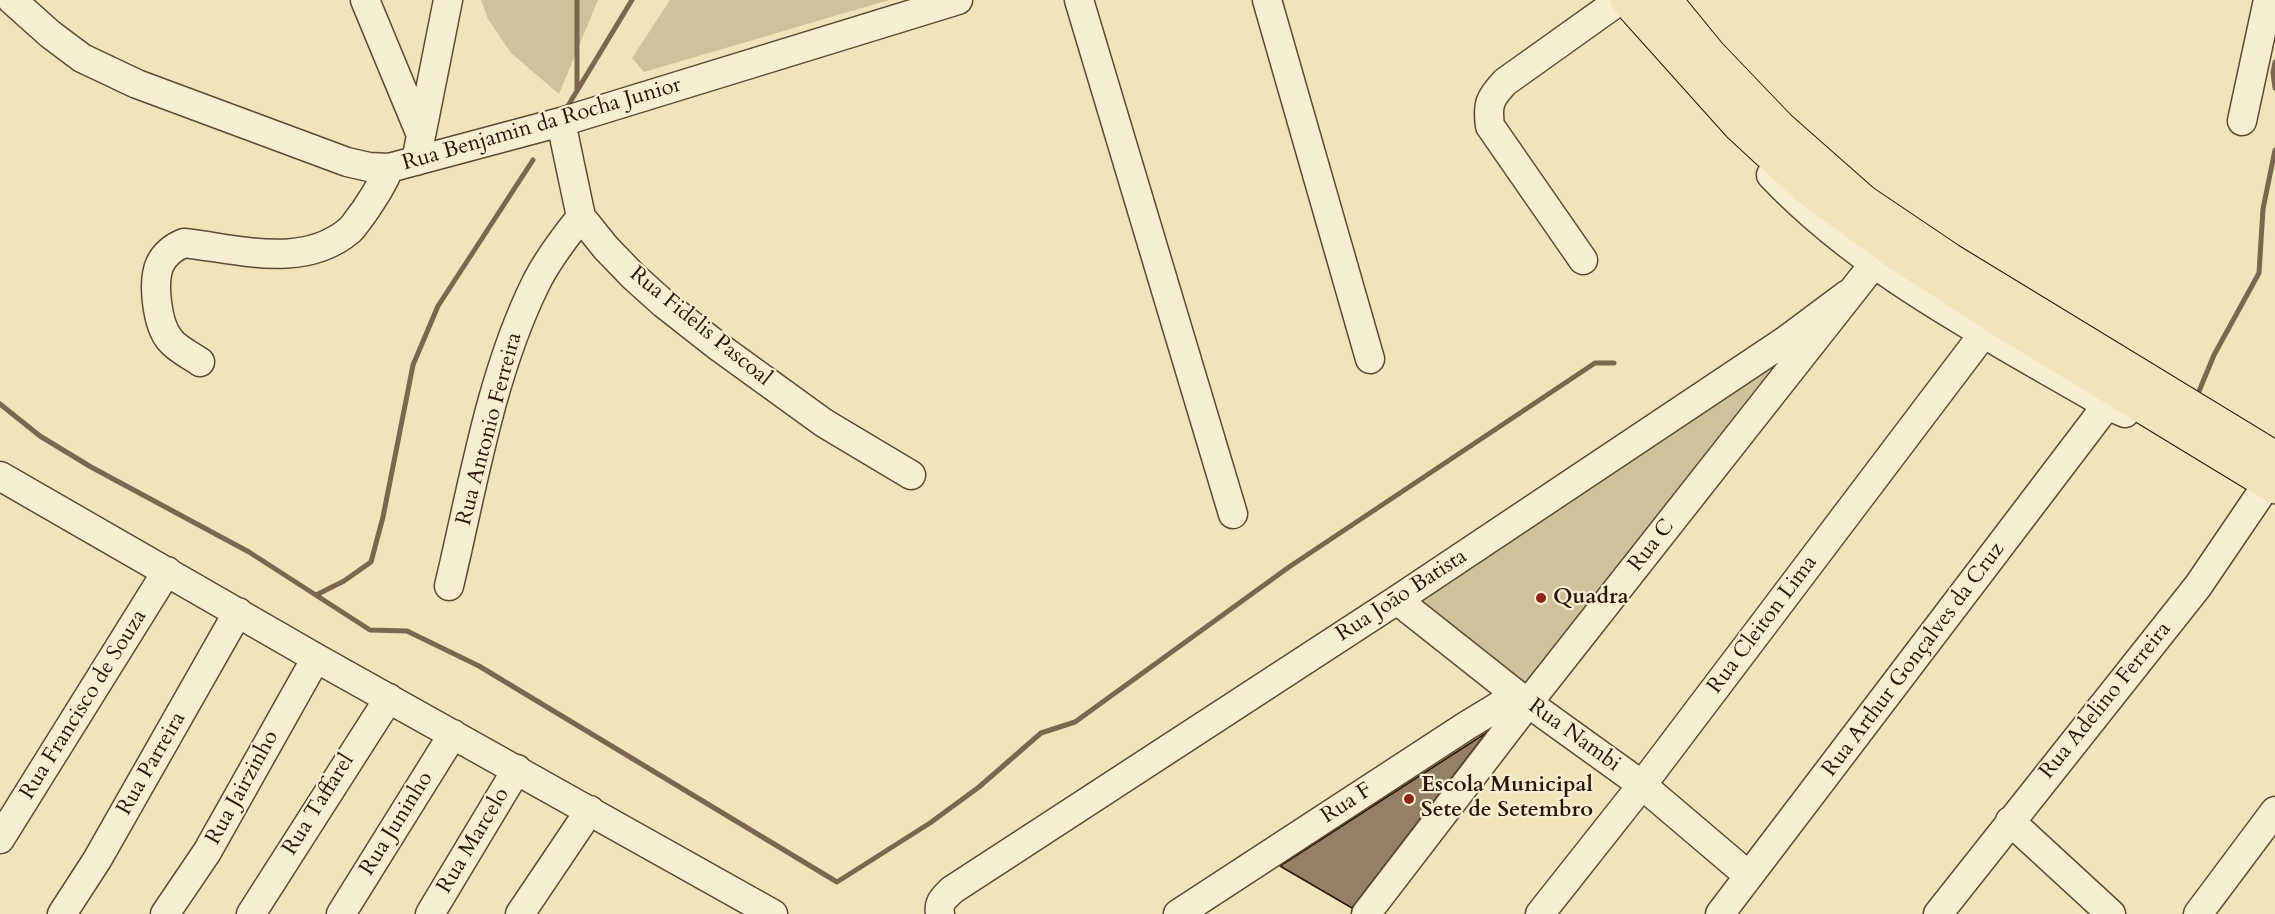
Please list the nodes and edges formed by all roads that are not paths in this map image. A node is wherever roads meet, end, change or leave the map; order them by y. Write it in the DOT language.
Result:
graph roads {
  1 [pos="12,0"];
  2 [pos="365,0"];
  3 [pos="448,0"];
  4 [pos="958,0"];
  5 [pos="1079,0"];
  6 [pos="1267,0"];
  7 [pos="1620,0"];
  8 [pos="1627,0"];
  9 [pos="1665,0"];
  10 [pos="2268,0"];
  11 [pos="2242,121"];
  12 [pos="561,122"];
  13 [pos="1740,126"];
  14 [pos="409,154"];
  15 [pos="580,217"];
  16 [pos="1583,260"];
  17 [pos="1874,265"];
  18 [pos="1848,294"];
  19 [pos="1984,333"];
  20 [pos="1370,359"];
  21 [pos="200,362"];
  22 [pos="2108,405"];
  23 [pos="2198,441"];
  24 [pos="2273,474"];
  25 [pos="911,475"];
  26 [pos="0,476"];
  27 [pos="1233,514"];
  28 [pos="167,571"];
  29 [pos="449,586"];
  30 [pos="1397,600"];
  31 [pos="238,612"];
  32 [pos="316,658"];
  33 [pos="389,698"];
  34 [pos="1523,699"];
  35 [pos="453,734"];
  36 [pos="517,769"];
  37 [pos="1642,785"];
  38 [pos="590,810"];
  39 [pos="2275,811"];
  40 [pos="2010,821"];
  41 [pos="0,838"];
  42 [pos="1749,876"];
  43 [pos="946,902"];
  44 [pos="62,914"];
  45 [pos="165,914"];
  46 [pos="251,914"];
  47 [pos="341,914"];
  48 [pos="430,914"];
  49 [pos="520,914"];
  50 [pos="773,914"];
  51 [pos="1178,914"];
  52 [pos="1366,914"];
  53 [pos="1540,914"];
  54 [pos="1720,914"];
  55 [pos="1938,914"];
  56 [pos="2112,914"];
  57 [pos="2198,914"];
  1 -- 14 [label="street, Rua Benjamin da Rocha Junior"];
  2 -- 14 [label="street"];
  3 -- 14 [label="street"];
  4 -- 12 [label="street, Rua Benjamin da Rocha Junior"];
  5 -- 27 [label="street"];
  6 -- 20 [label="street"];
  7 -- 16 [label="street"];
  8 -- 13 [label="main road"];
  9 -- 24 [label="main road"];
  10 -- 11 [label="street"];
  12 -- 14 [label="street, Rua Benjamin da Rocha Junior"];
  12 -- 15 [label="street, Rua Fidelis Pascoal"];
  13 -- 17 [label="street"];
  13 -- 23 [label="main road"];
  14 -- 21 [label="street"];
  15 -- 25 [label="street, Rua Fidelis Pascoal"];
  15 -- 29 [label="street, Rua Antonio Ferreira"];
  17 -- 18 [label="street, Rua C"];
  17 -- 19 [label="street"];
  18 -- 30 [label="street, Rua Joāo Batista"];
  18 -- 34 [label="street, Rua C"];
  19 -- 22 [label="street"];
  19 -- 37 [label="street, Rua Cleiton Lima"];
  22 -- 23 [label="street"];
  22 -- 42 [label="street, Rua Arthur Gonçalves da Cruz"];
  23 -- 24 [label="main road"];
  24 -- 40 [label="street, Rua Adelino Ferreira"];
  26 -- 28 [label="street"];
  28 -- 31 [label="street"];
  28 -- 41 [label="street, Rua Francisco de Souza"];
  30 -- 34 [label="street, Rua Nambi"];
  30 -- 43 [label="street, Rua Joāo Batista"];
  31 -- 32 [label="street"];
  31 -- 44 [label="street, Rua Parreira"];
  32 -- 33 [label="street"];
  32 -- 45 [label="street, Rua Jairzinho"];
  33 -- 35 [label="street"];
  33 -- 46 [label="street, Rua Taffarel"];
  34 -- 37 [label="street, Rua Nambi"];
  34 -- 51 [label="street, Rua F"];
  34 -- 52 [label="street, Rua C"];
  35 -- 36 [label="street"];
  35 -- 47 [label="street, Rua Juninho"];
  36 -- 38 [label="street"];
  36 -- 48 [label="street, Rua Marcelo"];
  37 -- 42 [label="street, Rua Nambi"];
  37 -- 53 [label="street, Rua Cleiton Lima"];
  38 -- 49 [label="street"];
  38 -- 50 [label="street"];
  39 -- 57 [label="street"];
  40 -- 55 [label="street, Rua Adelino Ferreira"];
  40 -- 56 [label="street"];
  42 -- 54 [label="street, Rua Arthur Gonçalves da Cruz"];
}
